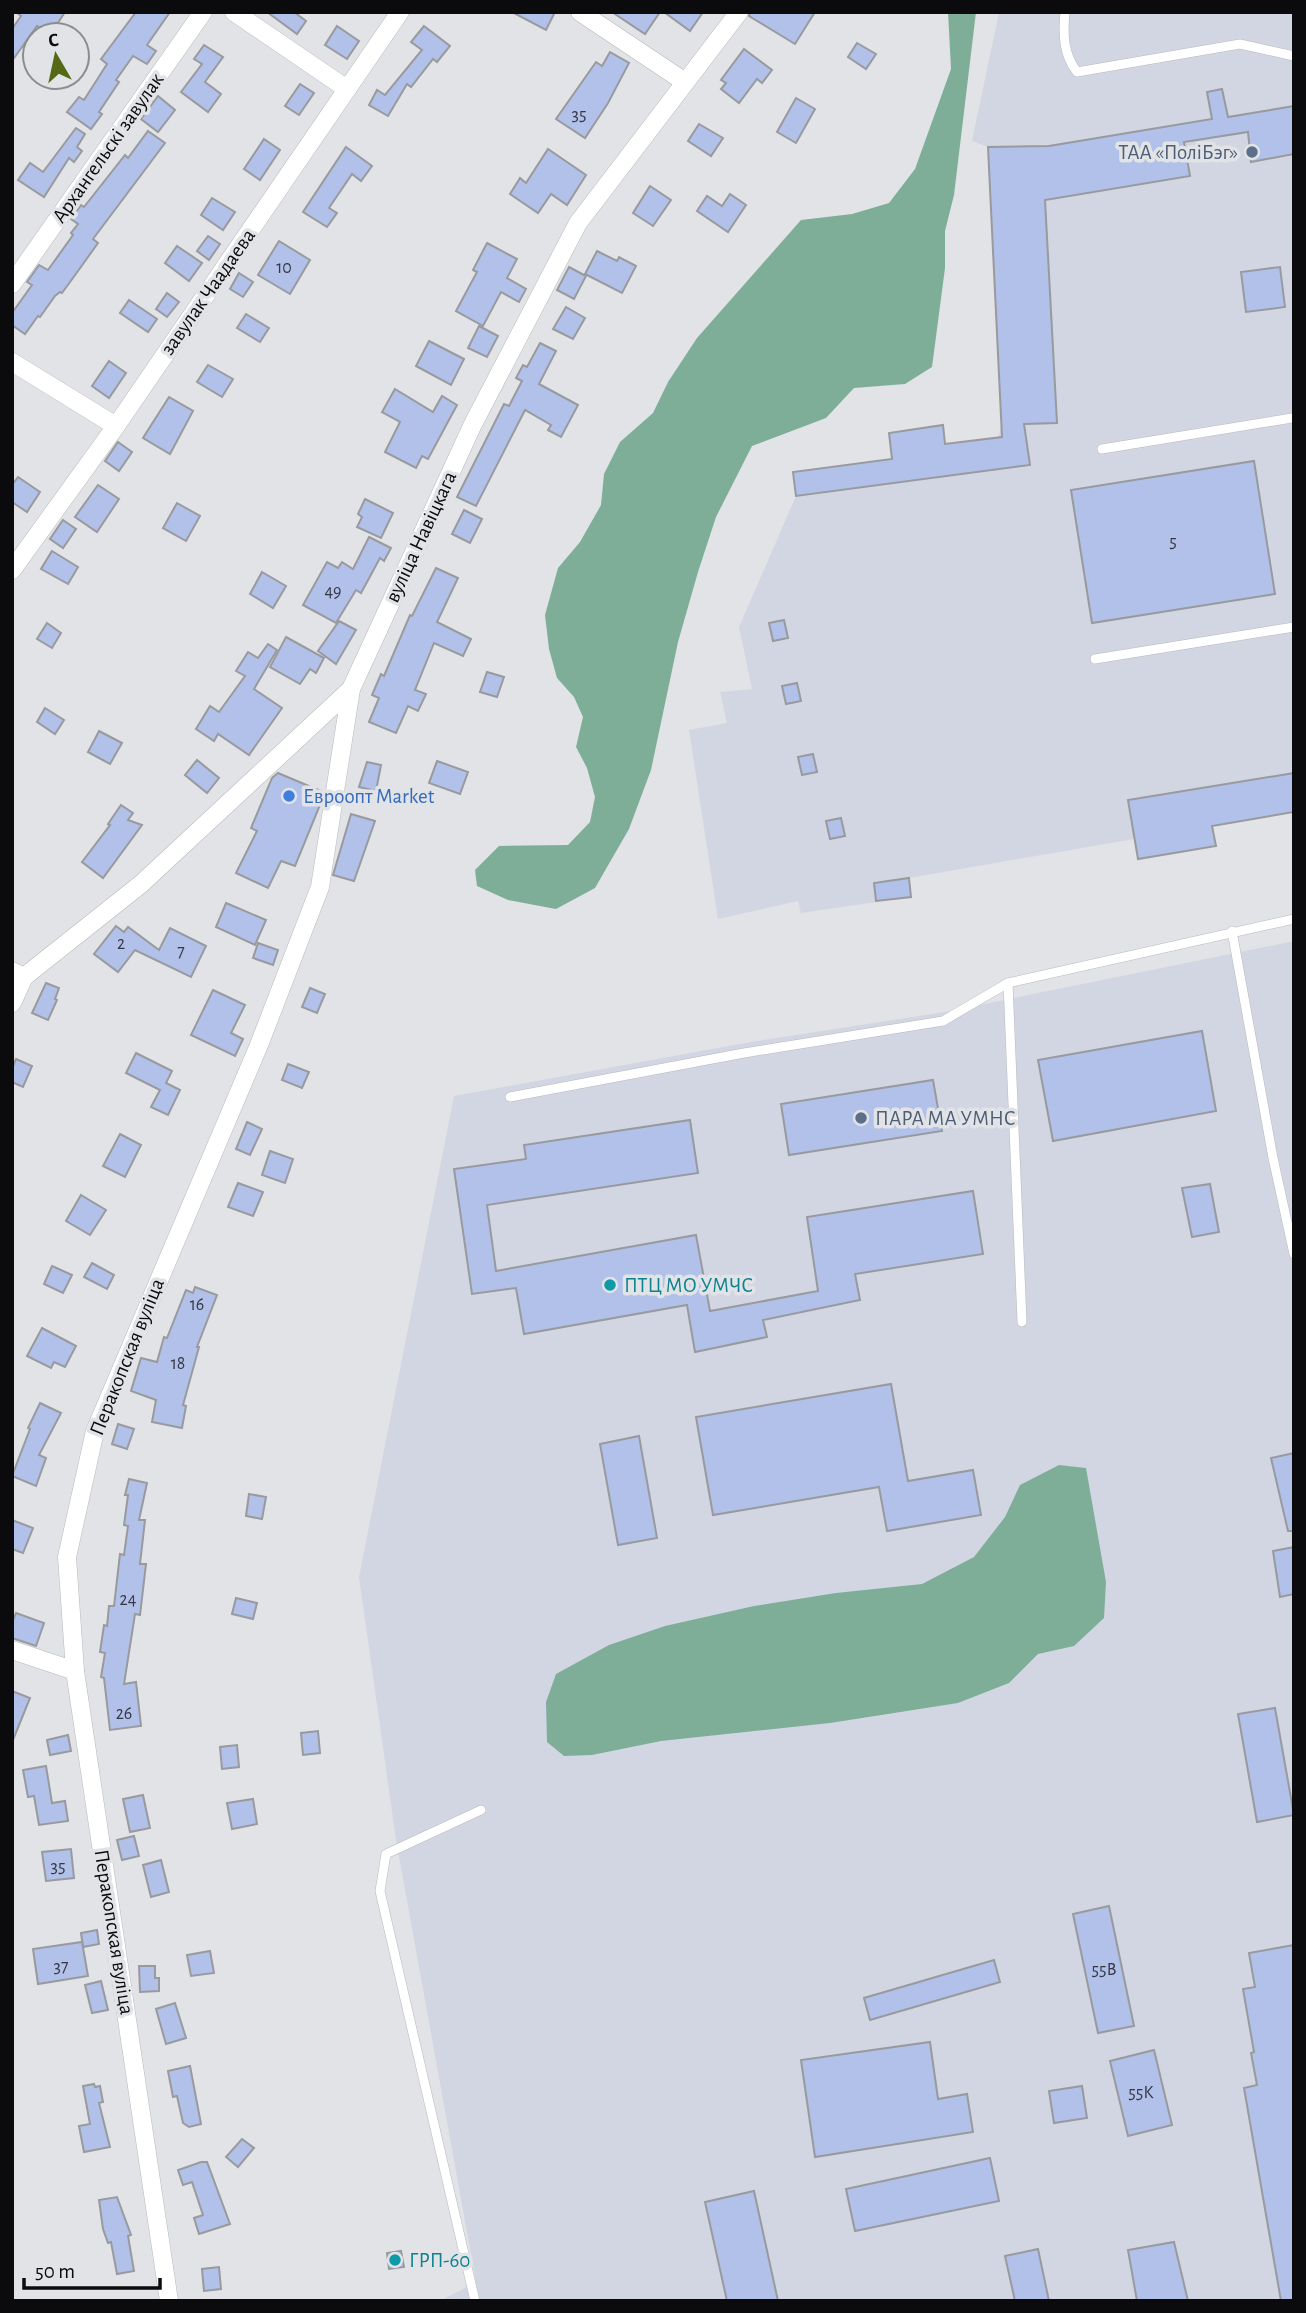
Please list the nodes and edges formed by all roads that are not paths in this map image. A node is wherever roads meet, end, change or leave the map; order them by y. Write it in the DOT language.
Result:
graph roads {
  1 [pos="203,12"];
  2 [pos="234,12"];
  3 [pos="400,12"];
  4 [pos="580,12"];
  5 [pos="739,12"];
  6 [pos="1065,12"];
  7 [pos="1294,55"];
  8 [pos="685,82"];
  9 [pos="348,89"];
  10 [pos="12,284"];
  11 [pos="12,362"];
  12 [pos="1293,417"];
  13 [pos="116,426"];
  14 [pos="1294,430"];
  15 [pos="1102,449"];
  16 [pos="12,570"];
  17 [pos="1294,627"];
  18 [pos="1095,659"];
  19 [pos="351,689"];
  20 [pos="1294,919"];
  21 [pos="1232,931"];
  22 [pos="18,974"];
  23 [pos="1008,983"];
  24 [pos="12,1003"];
  25 [pos="510,1097"];
  26 [pos="1294,1254"];
  27 [pos="1022,1322"];
  28 [pos="12,1650"];
  29 [pos="75,1671"];
  30 [pos="481,1810"];
  31 [pos="169,2301"];
  32 [pos="475,2301"];
  1 -- 10 [label="street, Архангельскі завулак"];
  2 -- 9 [label="street"];
  3 -- 9 [label="street, завулак Чаадаева"];
  4 -- 8 [label="street"];
  5 -- 8 [label="street, вуліца Навіцкага"];
  6 -- 7 [label="lane"];
  8 -- 19 [label="street, вуліца Навіцкага"];
  9 -- 13 [label="street, завулак Чаадаева"];
  11 -- 13 [label="street"];
  12 -- 14 [label="lane"];
  12 -- 15 [label="lane"];
  13 -- 16 [label="street, завулак Чаадаева"];
  17 -- 18 [label="lane"];
  19 -- 22 [label="street, вуліца Навіцкага"];
  19 -- 29 [label="street, Перакопская вуліца"];
  20 -- 21 [label="lane"];
  21 -- 23 [label="lane"];
  21 -- 26 [label="lane"];
  22 -- 24 [label="street"];
  23 -- 25 [label="lane"];
  23 -- 27 [label="lane"];
  28 -- 29 [label="street"];
  29 -- 31 [label="street, Перакопская вуліца"];
  30 -- 32 [label="lane"];
}
